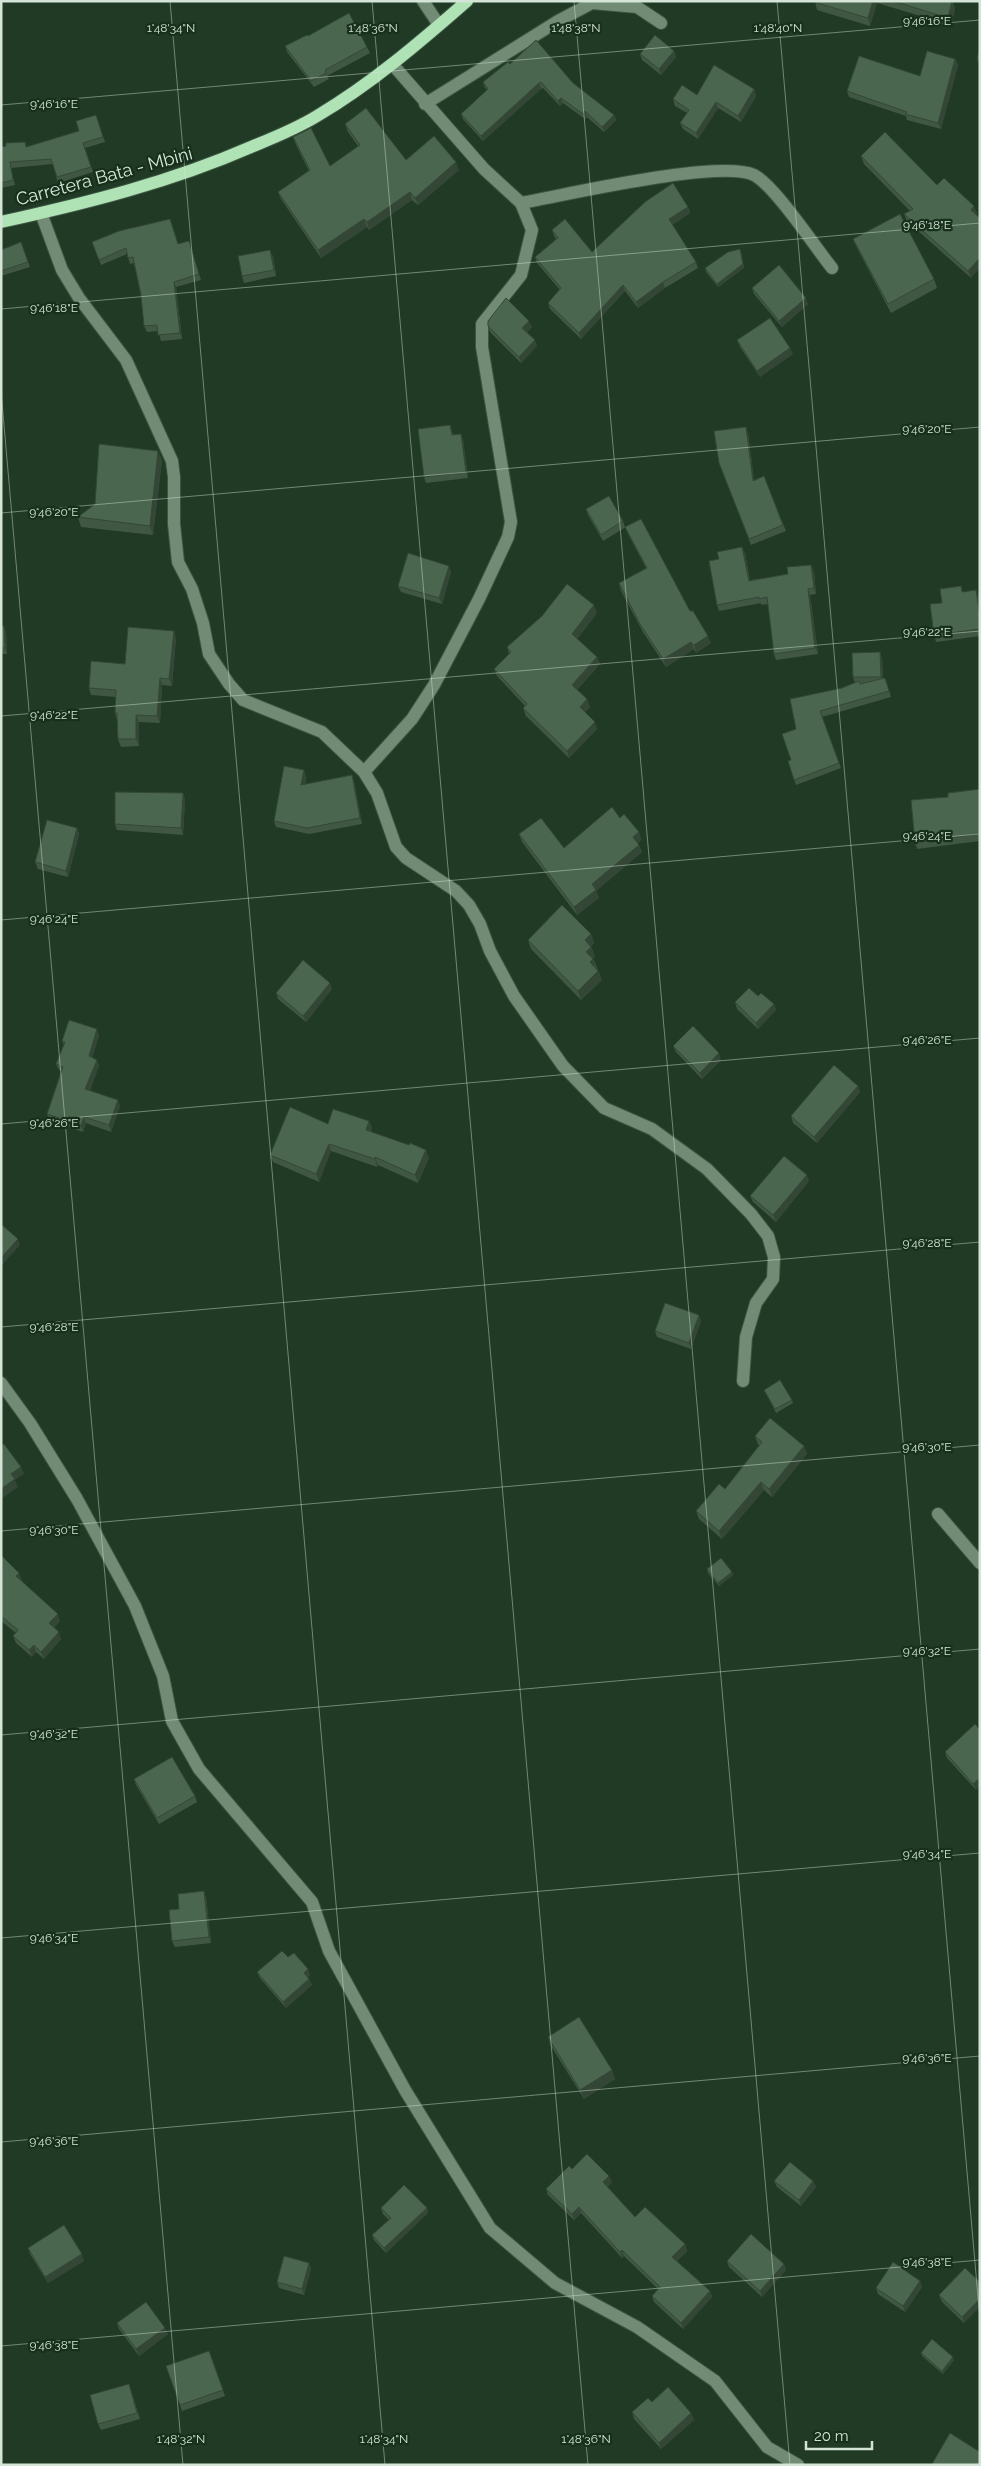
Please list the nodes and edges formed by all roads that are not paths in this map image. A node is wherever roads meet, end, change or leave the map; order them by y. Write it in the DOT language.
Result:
graph roads {
  1 [pos="422,1"];
  2 [pos="467,1"];
  3 [pos="661,23"];
  4 [pos="439,25"];
  5 [pos="393,65"];
  6 [pos="426,104"];
  7 [pos="521,203"];
  8 [pos="41,213"];
  9 [pos="1,222"];
  10 [pos="832,268"];
  11 [pos="364,772"];
  12 [pos="743,1382"];
  13 [pos="1,1383"];
  14 [pos="938,1514"];
  15 [pos="980,1562"];
  16 [pos="798,2465"];
  1 -- 4 [label="street"];
  2 -- 4 [label="main road, Carretera Bata - Mbini"];
  3 -- 6 [label="street"];
  4 -- 5 [label="main road, Carretera Bata - Mbini"];
  5 -- 6 [label="street"];
  5 -- 8 [label="main road, Carretera Bata - Mbini"];
  6 -- 7 [label="street"];
  7 -- 10 [label="street"];
  7 -- 11 [label="street"];
  8 -- 9 [label="main road, Carretera Bata - Mbini"];
  8 -- 11 [label="street"];
  11 -- 12 [label="street"];
  13 -- 16 [label="street"];
  14 -- 15 [label="street"];
}
